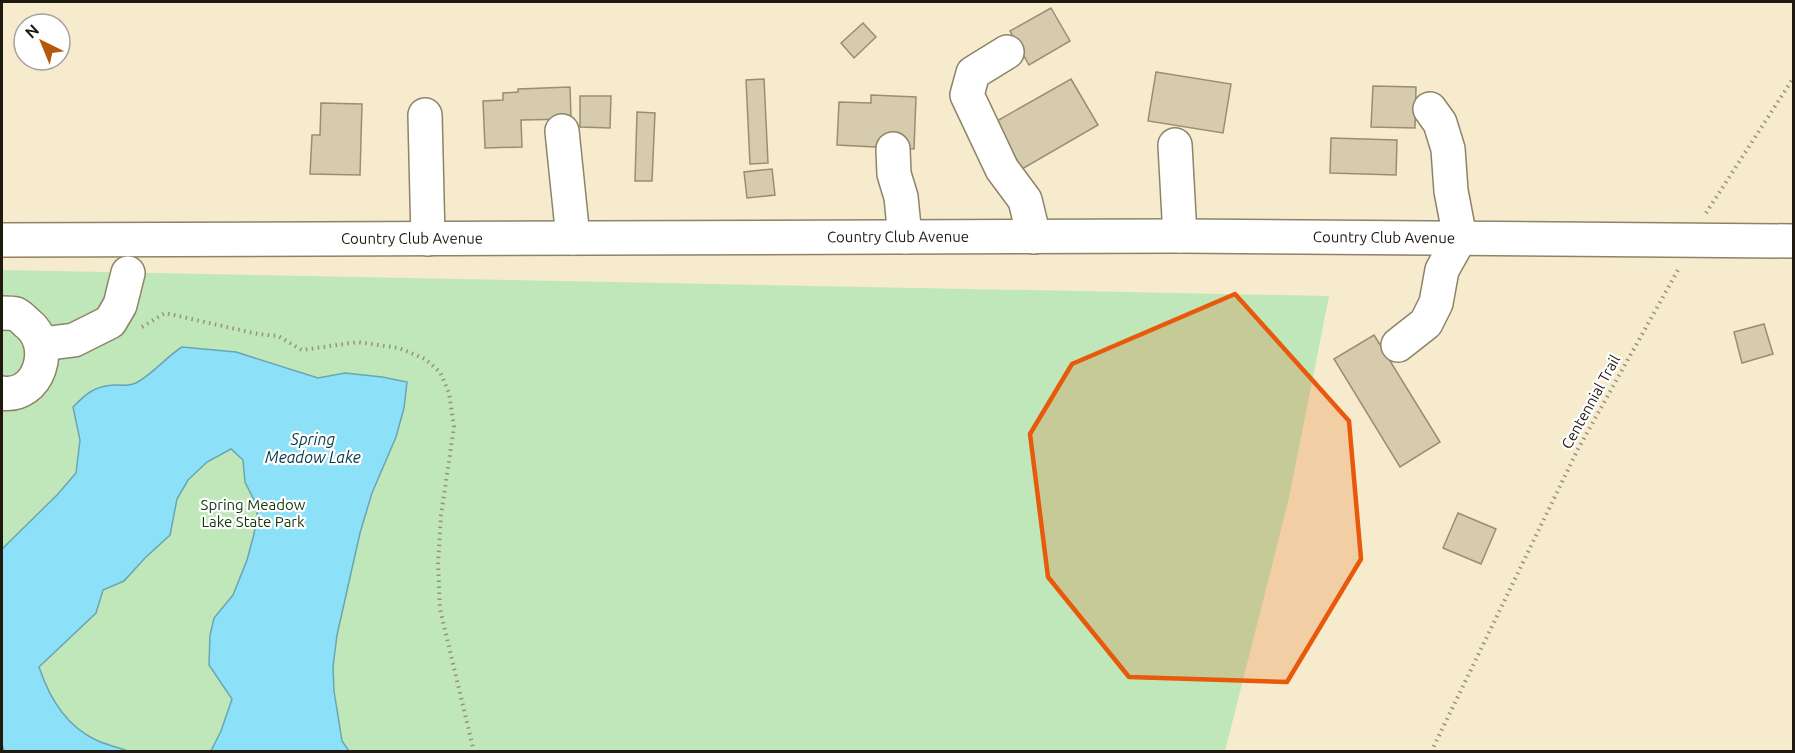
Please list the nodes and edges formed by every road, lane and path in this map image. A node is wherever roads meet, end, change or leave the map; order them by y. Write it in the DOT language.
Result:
graph roads {
  1 [pos="1007,52"];
  2 [pos="1794,77"];
  3 [pos="1430,109"];
  4 [pos="425,115"];
  5 [pos="562,131"];
  6 [pos="1175,145"];
  7 [pos="893,149"];
  8 [pos="1180,236"];
  9 [pos="905,237"];
  10 [pos="1034,237"];
  11 [pos="573,238"];
  12 [pos="1460,238"];
  13 [pos="428,239"];
  14 [pos="2,240"];
  15 [pos="1695,240"];
  16 [pos="1794,241"];
  17 [pos="128,273"];
  18 [pos="2,313"];
  19 [pos="135,332"];
  20 [pos="42,344"];
  21 [pos="1398,345"];
  22 [pos="2,393"];
  23 [pos="474,752"];
  24 [pos="1431,752"];
  1 -- 10 [label="street"];
  2 -- 15 [label="path, Centennial Trail"];
  3 -- 12 [label="street"];
  4 -- 13 [label="street"];
  5 -- 11 [label="street"];
  6 -- 8 [label="street"];
  7 -- 9 [label="street"];
  8 -- 10 [label="street, Country Club Avenue"];
  8 -- 12 [label="street, Country Club Avenue"];
  9 -- 10 [label="street, Country Club Avenue"];
  9 -- 11 [label="street, Country Club Avenue"];
  11 -- 13 [label="street, Country Club Avenue"];
  12 -- 15 [label="street, Country Club Avenue"];
  12 -- 21 [label="street"];
  13 -- 14 [label="street, Country Club Avenue"];
  15 -- 16 [label="street, Country Club Avenue"];
  15 -- 24 [label="path, Centennial Trail"];
  17 -- 20 [label="street"];
  18 -- 20 [label="street"];
  19 -- 23 [label="path"];
  20 -- 22 [label="street"];
}
